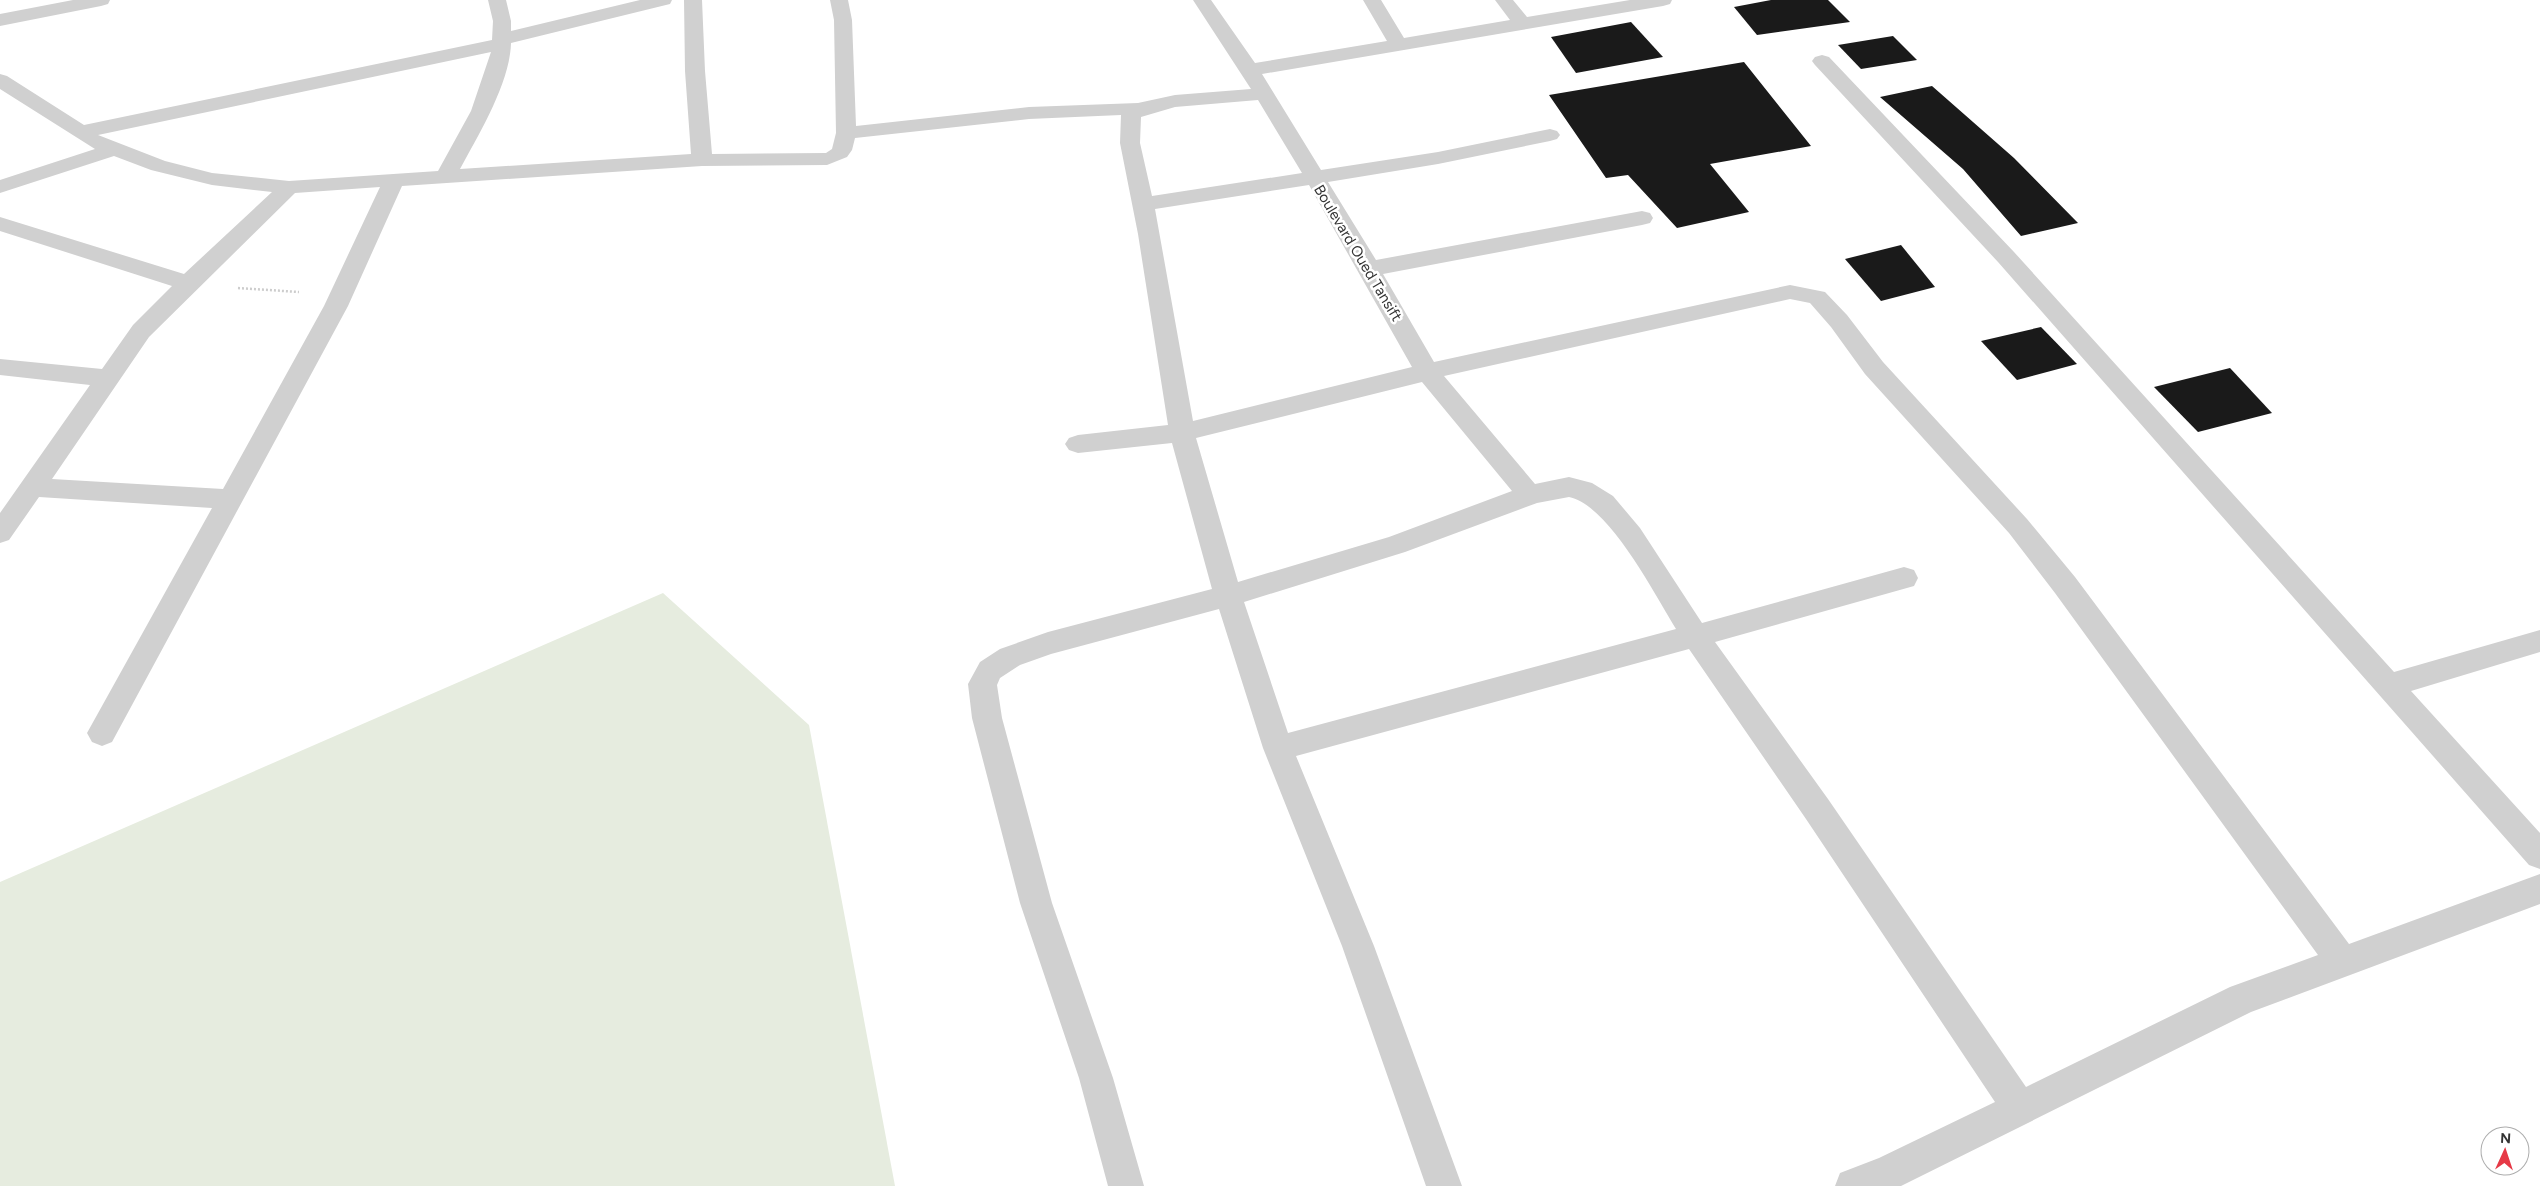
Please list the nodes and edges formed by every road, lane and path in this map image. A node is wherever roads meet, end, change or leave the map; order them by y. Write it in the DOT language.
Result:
graph roads {
  1 [pos="101,0"];
  2 [pos="497,0"];
  3 [pos="663,0"];
  4 [pos="839,0"];
  5 [pos="1202,0"];
  6 [pos="1372,0"];
  7 [pos="1504,0"];
  8 [pos="1663,0"];
  9 [pos="698,1"];
  10 [pos="1634,2"];
  11 [pos="0,20"];
  12 [pos="1522,24"];
  13 [pos="501,41"];
  14 [pos="1399,45"];
  15 [pos="1822,61"];
  16 [pos="1250,70"];
  17 [pos="0,80"];
  18 [pos="1264,94"];
  19 [pos="1138,108"];
  20 [pos="81,132"];
  21 [pos="846,132"];
  22 [pos="1550,135"];
  23 [pos="115,149"];
  24 [pos="702,160"];
  25 [pos="445,177"];
  26 [pos="1314,178"];
  27 [pos="395,179"];
  28 [pos="0,187"];
  29 [pos="289,187"];
  30 [pos="1143,204"];
  31 [pos="1642,218"];
  32 [pos="0,224"];
  33 [pos="1370,269"];
  34 [pos="188,283"];
  35 [pos="342,293"];
  36 [pos="0,367"];
  37 [pos="1427,372"];
  38 [pos="107,378"];
  39 [pos="1182,433"];
  40 [pos="1078,444"];
  41 [pos="31,487"];
  42 [pos="1530,495"];
  43 [pos="230,499"];
  44 [pos="0,533"];
  45 [pos="1904,578"];
  46 [pos="1228,596"];
  47 [pos="1696,638"];
  48 [pos="2540,641"];
  49 [pos="2390,685"];
  50 [pos="102,733"];
  51 [pos="1278,748"];
  52 [pos="2540,855"];
  53 [pos="2540,890"];
  54 [pos="2343,963"];
  55 [pos="2020,1108"];
  56 [pos="1126,1186"];
  57 [pos="1444,1186"];
  58 [pos="1853,1186"];
  1 -- 11 [label="street"];
  2 -- 13 [label="street"];
  3 -- 13 [label="street"];
  4 -- 21 [label="street"];
  5 -- 16 [label="street, Boulevard Oued Tansift"];
  6 -- 14 [label="street"];
  7 -- 12 [label="street"];
  8 -- 10 [label="street"];
  9 -- 24 [label="street"];
  10 -- 12 [label="street"];
  12 -- 14 [label="street"];
  13 -- 20 [label="street"];
  13 -- 25 [label="street"];
  14 -- 16 [label="street"];
  15 -- 49 [label="street"];
  16 -- 18 [label="street, Boulevard Oued Tansift"];
  17 -- 20 [label="street"];
  18 -- 19 [label="street"];
  18 -- 26 [label="street, Boulevard Oued Tansift"];
  19 -- 21 [label="street"];
  19 -- 30 [label="street"];
  20 -- 23 [label="street"];
  21 -- 24 [label="street"];
  22 -- 26 [label="street"];
  23 -- 28 [label="street"];
  23 -- 29 [label="street"];
  24 -- 25 [label="street"];
  25 -- 27 [label="street"];
  26 -- 30 [label="street"];
  26 -- 33 [label="street, Boulevard Oued Tansift"];
  27 -- 29 [label="street"];
  27 -- 35 [label="street"];
  29 -- 34 [label="street"];
  30 -- 39 [label="street"];
  31 -- 33 [label="street"];
  32 -- 34 [label="street"];
  33 -- 37 [label="street, Boulevard Oued Tansift"];
  34 -- 35 [label="path"];
  34 -- 38 [label="street"];
  35 -- 43 [label="street"];
  36 -- 38 [label="street"];
  37 -- 39 [label="street"];
  37 -- 42 [label="street, Boulevard Oued Tansift"];
  37 -- 54 [label="street"];
  38 -- 41 [label="street"];
  39 -- 40 [label="street"];
  39 -- 46 [label="street"];
  41 -- 43 [label="street"];
  41 -- 44 [label="street"];
  42 -- 46 [label="street"];
  42 -- 47 [label="street"];
  43 -- 50 [label="street"];
  45 -- 47 [label="street"];
  46 -- 51 [label="street"];
  46 -- 56 [label="street"];
  47 -- 51 [label="street"];
  47 -- 55 [label="street"];
  48 -- 49 [label="street"];
  49 -- 52 [label="street"];
  51 -- 57 [label="street"];
  53 -- 54 [label="street"];
  54 -- 55 [label="street"];
  55 -- 58 [label="street"];
}
